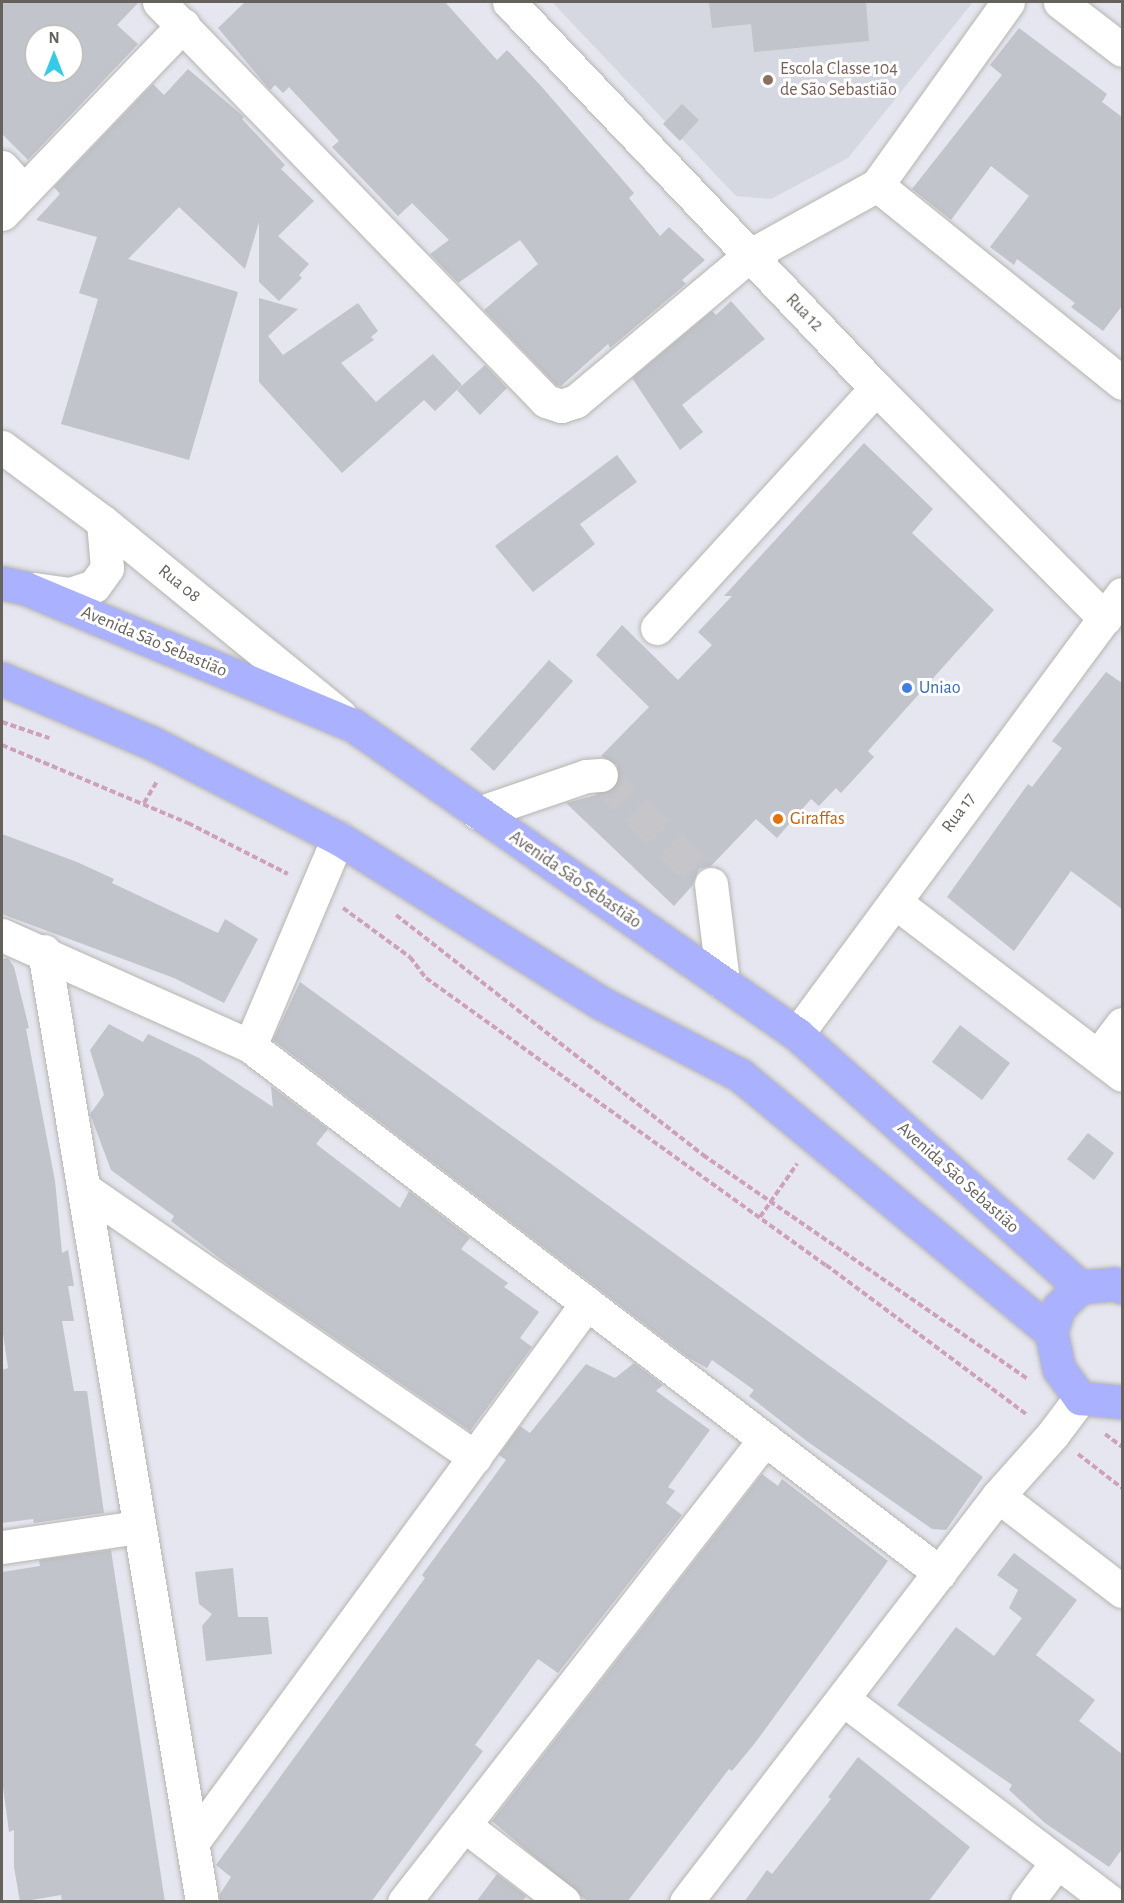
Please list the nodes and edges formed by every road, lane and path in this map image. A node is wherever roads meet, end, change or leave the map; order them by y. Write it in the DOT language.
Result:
graph roads {
  1 [pos="159,2"];
  2 [pos="509,2"];
  3 [pos="1008,2"];
  4 [pos="1060,2"];
  5 [pos="183,25"];
  6 [pos="1122,50"];
  7 [pos="12,178"];
  8 [pos="877,185"];
  9 [pos="2,214"];
  10 [pos="749,256"];
  11 [pos="1122,383"];
  12 [pos="876,388"];
  13 [pos="2,447"];
  14 [pos="103,522"];
  15 [pos="13,585"];
  16 [pos="1114,607"];
  17 [pos="657,628"];
  18 [pos="2,679"];
  19 [pos="353,725"];
  20 [pos="2,745"];
  21 [pos="601,776"];
  22 [pos="157,781"];
  23 [pos="144,803"];
  24 [pos="478,813"];
  25 [pos="338,838"];
  26 [pos="711,884"];
  27 [pos="317,889"];
  28 [pos="895,902"];
  29 [pos="393,913"];
  30 [pos="2,935"];
  31 [pos="44,951"];
  32 [pos="723,982"];
  33 [pos="1122,1024"];
  34 [pos="797,1034"];
  35 [pos="250,1046"];
  36 [pos="1110,1066"];
  37 [pos="816,1138"];
  38 [pos="86,1190"];
  39 [pos="770,1202"];
  40 [pos="760,1217"];
  41 [pos="1080,1287"];
  42 [pos="1122,1287"];
  43 [pos="587,1304"];
  44 [pos="1051,1332"];
  45 [pos="1122,1402"];
  46 [pos="1076,1403"];
  47 [pos="1053,1434"];
  48 [pos="765,1439"];
  49 [pos="1122,1447"];
  50 [pos="475,1457"];
  51 [pos="1122,1488"];
  52 [pos="998,1496"];
  53 [pos="138,1527"];
  54 [pos="2,1547"];
  55 [pos="940,1573"];
  56 [pos="1122,1591"];
  57 [pos="843,1699"];
  58 [pos="464,1825"];
  59 [pos="192,1843"];
  60 [pos="1057,1862"];
  61 [pos="202,1902"];
  62 [pos="404,1902"];
  63 [pos="564,1902"];
  64 [pos="686,1902"];
  65 [pos="1027,1902"];
  66 [pos="1110,1902"];
  1 -- 5 [label="street"];
  2 -- 10 [label="street, Rua 12"];
  3 -- 8 [label="street"];
  4 -- 6 [label="street"];
  5 -- 7 [label="street"];
  5 -- 10 [label="street"];
  7 -- 9 [label="street"];
  8 -- 10 [label="street"];
  8 -- 11 [label="street"];
  10 -- 12 [label="street, Rua 12"];
  12 -- 16 [label="street, Rua 12"];
  12 -- 17 [label="street"];
  13 -- 14 [label="street, Rua 08"];
  14 -- 15 [label="street"];
  14 -- 19 [label="street, Rua 08"];
  15 -- 19 [label="main road, Avenida São Sebastião"];
  16 -- 28 [label="street, Rua 17"];
  18 -- 25 [label="main road"];
  19 -- 24 [label="main road, Avenida São Sebastião"];
  20 -- 23 [label="path"];
  21 -- 24 [label="street"];
  22 -- 23 [label="path"];
  23 -- 27 [label="path"];
  24 -- 32 [label="main road, Avenida São Sebastião"];
  25 -- 27 [label="street"];
  25 -- 37 [label="main road"];
  26 -- 32 [label="street"];
  27 -- 35 [label="street"];
  27 -- 40 [label="path"];
  28 -- 34 [label="street, Rua 17"];
  28 -- 36 [label="street"];
  29 -- 39 [label="path"];
  30 -- 31 [label="street"];
  31 -- 35 [label="street"];
  31 -- 38 [label="street"];
  32 -- 34 [label="main road, Avenida São Sebastião"];
  33 -- 36 [label="street"];
  34 -- 41 [label="main road, Avenida São Sebastião"];
  35 -- 43 [label="street"];
  37 -- 39 [label="path"];
  37 -- 44 [label="main road"];
  38 -- 50 [label="street"];
  38 -- 53 [label="street"];
  39 -- 40 [label="path"];
  39 -- 46 [label="path"];
  40 -- 47 [label="path"];
  41 -- 42 [label="main road"];
  41 -- 44 [label="main road"];
  43 -- 48 [label="street"];
  43 -- 50 [label="street"];
  44 -- 46 [label="main road"];
  45 -- 46 [label="main road"];
  46 -- 47 [label="street"];
  46 -- 49 [label="path"];
  47 -- 51 [label="path"];
  47 -- 52 [label="street"];
  48 -- 55 [label="street"];
  48 -- 58 [label="street"];
  50 -- 59 [label="street"];
  52 -- 55 [label="street"];
  52 -- 56 [label="street"];
  53 -- 54 [label="street"];
  53 -- 59 [label="street"];
  55 -- 57 [label="street"];
  57 -- 60 [label="street"];
  57 -- 64 [label="street"];
  58 -- 62 [label="street"];
  58 -- 63 [label="street"];
  59 -- 61 [label="street"];
  60 -- 65 [label="street"];
  60 -- 66 [label="street"];
}
